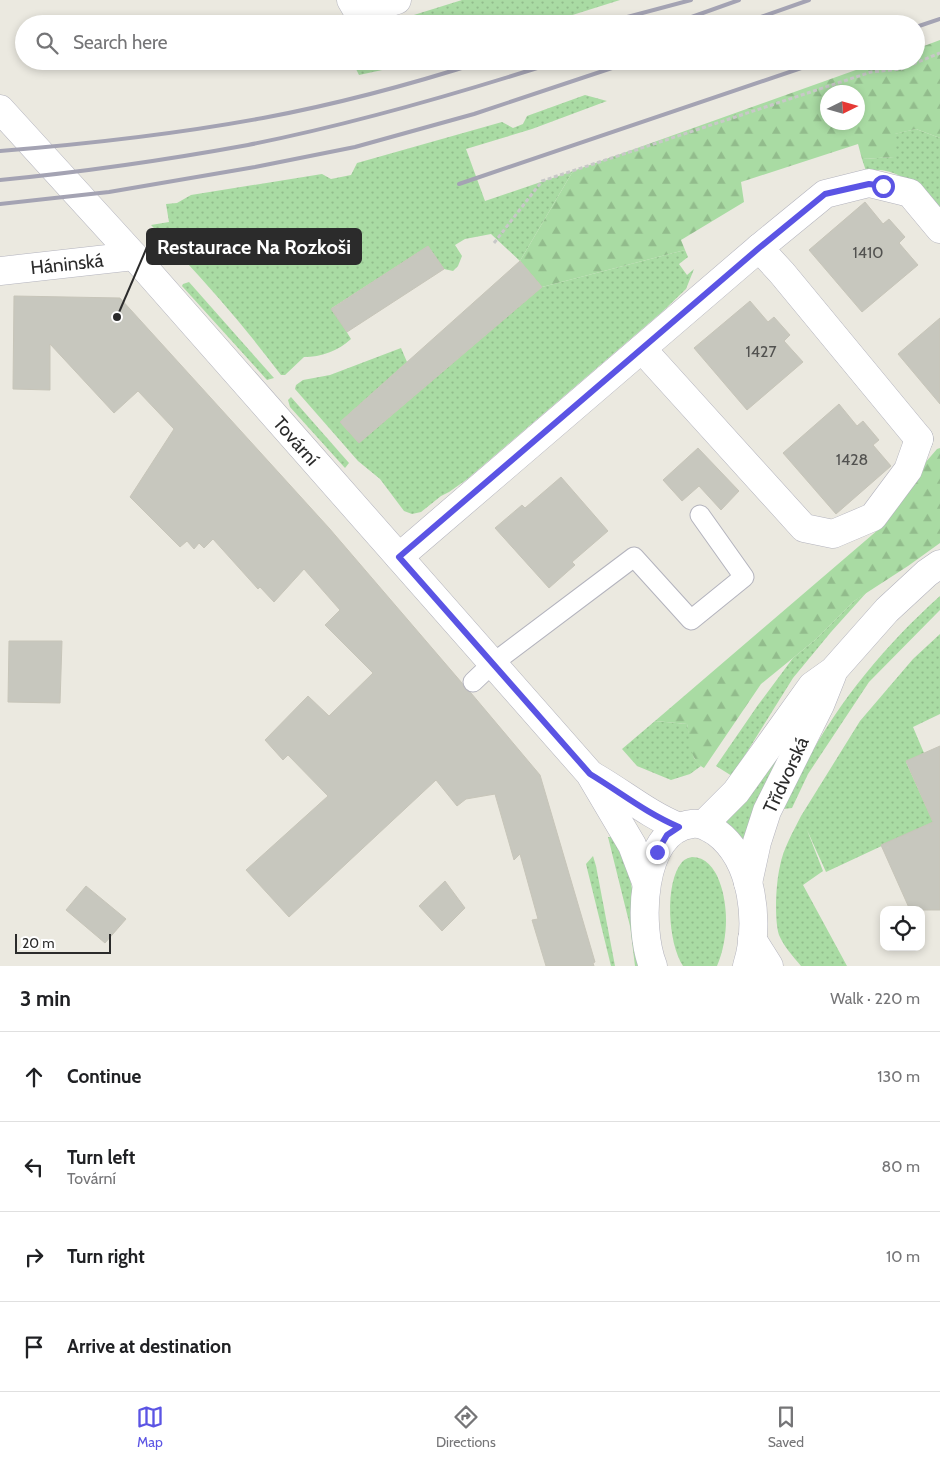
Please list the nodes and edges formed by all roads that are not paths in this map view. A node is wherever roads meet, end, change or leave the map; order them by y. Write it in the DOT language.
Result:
graph roads {
  1 [pos="397,0"];
  2 [pos="354,6"];
  3 [pos="0,109"];
  4 [pos="940,229"];
  5 [pos="759,248"];
  6 [pos="134,256"];
  7 [pos="0,271"];
  8 [pos="642,349"];
  9 [pos="930,439"];
  10 [pos="700,515"];
  11 [pos="399,557"];
  12 [pos="940,564"];
  13 [pos="834,671"];
  14 [pos="483,673"];
  15 [pos="590,774"];
  16 [pos="692,826"];
  17 [pos="646,882"];
  18 [pos="748,883"];
  19 [pos="752,939"];
  20 [pos="653,966"];
  21 [pos="747,966"];
  22 [pos="769,966"];
  1 -- 2 [label="street"];
  3 -- 6 [label="street, Tovární"];
  4 -- 5 [label="street"];
  5 -- 8 [label="street"];
  5 -- 9 [label="street"];
  6 -- 7 [label="street, Háninská"];
  6 -- 11 [label="street, Tovární"];
  8 -- 9 [label="street"];
  8 -- 11 [label="street"];
  10 -- 14 [label="lane"];
  11 -- 14 [label="street, Tovární"];
  12 -- 13 [label="street, Třídvorská"];
  13 -- 16 [label="street, Třídvorská"];
  13 -- 18 [label="street, Třídvorská"];
  14 -- 15 [label="street, Tovární"];
  15 -- 16 [label="street, Tovární"];
  15 -- 17 [label="street, Tovární"];
  16 -- 17 [label="street, Třídvorská"];
  16 -- 18 [label="street, Tovární"];
  17 -- 20 [label="street"];
  18 -- 19 [label="street"];
  19 -- 21 [label="street"];
  19 -- 22 [label="street"];
}
